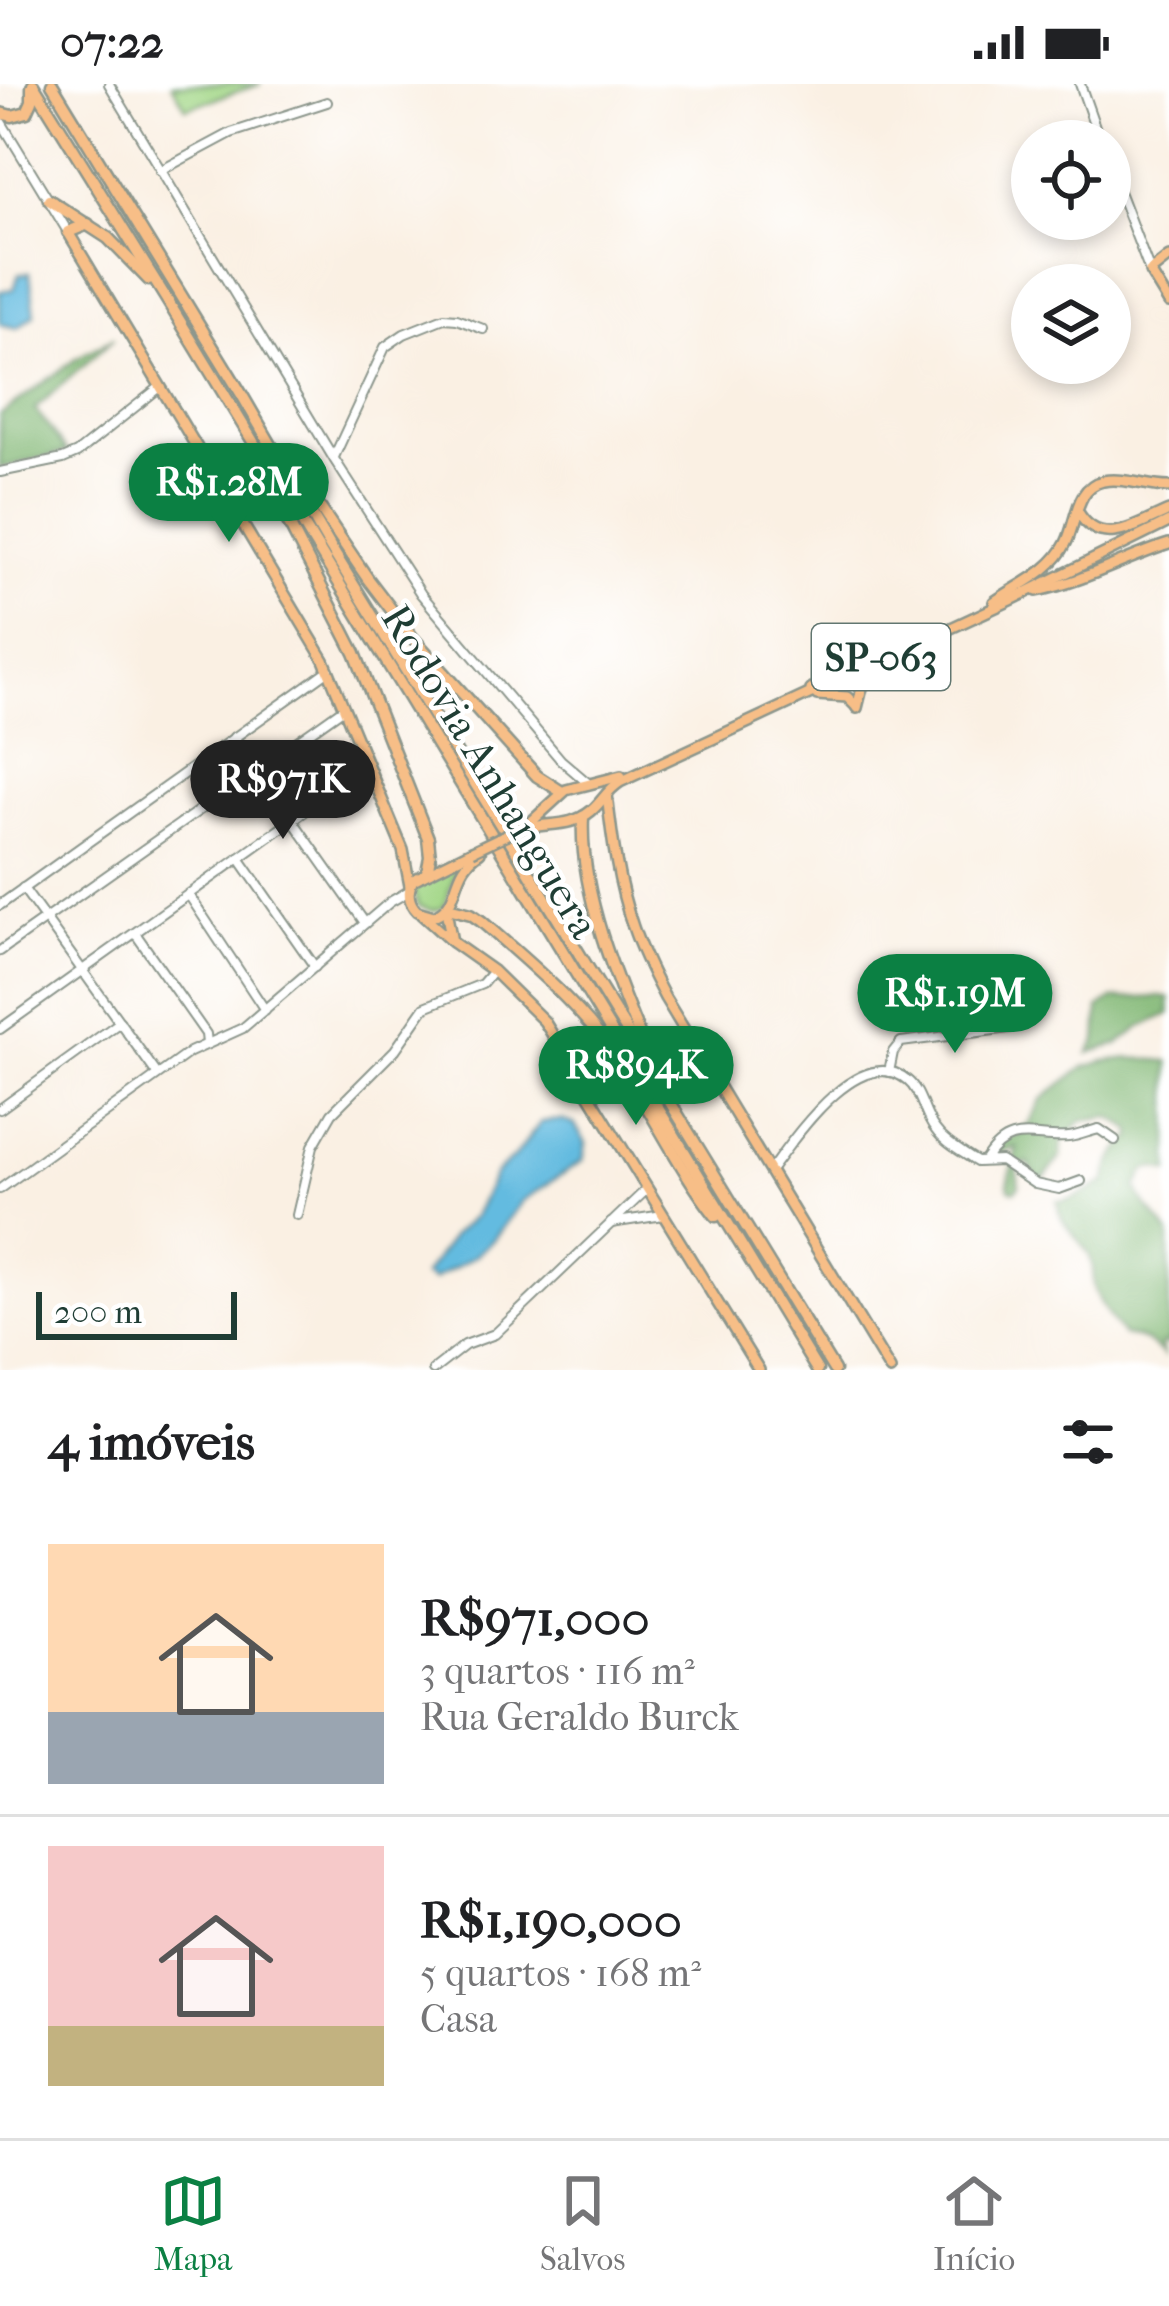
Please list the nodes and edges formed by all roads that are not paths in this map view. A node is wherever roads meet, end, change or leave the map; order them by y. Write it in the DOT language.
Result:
graph roads {
  1 [pos="32,84"];
  2 [pos="52,84"];
  3 [pos="109,84"];
  4 [pos="1080,84"];
  5 [pos="327,103"];
  6 [pos="0,117"];
  7 [pos="1093,120"];
  8 [pos="0,140"];
  9 [pos="17,146"];
  10 [pos="160,171"];
  11 [pos="49,200"];
  12 [pos="1131,223"];
  13 [pos="88,224"];
  14 [pos="68,232"];
  15 [pos="1169,257"];
  16 [pos="1150,272"];
  17 [pos="167,300"];
  18 [pos="1169,303"];
  19 [pos="483,328"];
  20 [pos="160,387"];
  21 [pos="242,395"];
  22 [pos="227,400"];
  23 [pos="334,459"];
  24 [pos="0,472"];
  25 [pos="1169,487"];
  26 [pos="1078,512"];
  27 [pos="1169,517"];
  28 [pos="1169,544"];
  29 [pos="1026,592"];
  30 [pos="994,602"];
  31 [pos="899,651"];
  32 [pos="329,670"];
  33 [pos="811,692"];
  34 [pos="344,708"];
  35 [pos="234,737"];
  36 [pos="561,760"];
  37 [pos="368,766"];
  38 [pos="256,768"];
  39 [pos="589,784"];
  40 [pos="607,790"];
  41 [pos="564,791"];
  42 [pos="584,816"];
  43 [pos="294,820"];
  44 [pos="531,825"];
  45 [pos="612,832"];
  46 [pos="403,850"];
  47 [pos="476,852"];
  48 [pos="239,858"];
  49 [pos="427,873"];
  50 [pos="23,888"];
  51 [pos="410,888"];
  52 [pos="189,895"];
  53 [pos="0,905"];
  54 [pos="447,909"];
  55 [pos="421,914"];
  56 [pos="46,918"];
  57 [pos="365,923"];
  58 [pos="135,933"];
  59 [pos="452,942"];
  60 [pos="0,951"];
  61 [pos="315,967"];
  62 [pos="84,970"];
  63 [pos="493,971"];
  64 [pos="265,1010"];
  65 [pos="120,1022"];
  66 [pos="1010,1028"];
  67 [pos="0,1029"];
  68 [pos="207,1044"];
  69 [pos="889,1072"];
  70 [pos="157,1074"];
  71 [pos="659,1082"];
  72 [pos="0,1109"];
  73 [pos="1115,1140"];
  74 [pos="985,1160"];
  75 [pos="770,1171"];
  76 [pos="1081,1181"];
  77 [pos="647,1189"];
  78 [pos="0,1190"];
  79 [pos="296,1215"];
  80 [pos="663,1215"];
  81 [pos="610,1224"];
  82 [pos="750,1260"];
  83 [pos="433,1370"];
  84 [pos="759,1370"];
  85 [pos="817,1370"];
  86 [pos="834,1370"];
  87 [pos="890,1370"];
  1 -- 6 [label="highway"];
  1 -- 17 [label="highway, Rodovia Anhanguera"];
  2 -- 21 [label="highway, Rodovia Anhanguera"];
  3 -- 10 [label="street"];
  4 -- 7 [label="street"];
  5 -- 10 [label="street"];
  6 -- 9 [label="street"];
  8 -- 9 [label="street"];
  9 -- 11 [label="street"];
  10 -- 23 [label="street"];
  11 -- 13 [label="highway"];
  11 -- 14 [label="street"];
  12 -- 16 [label="street"];
  13 -- 14 [label="highway"];
  13 -- 17 [label="highway"];
  14 -- 20 [label="main road"];
  15 -- 16 [label="main road"];
  16 -- 18 [label="main road"];
  17 -- 22 [label="highway, Rodovia Anhanguera"];
  19 -- 23 [label="street"];
  20 -- 24 [label="street"];
  20 -- 32 [label="main road"];
  21 -- 41 [label="highway"];
  21 -- 71 [label="highway, Rodovia Anhanguera"];
  22 -- 49 [label="highway"];
  22 -- 82 [label="highway, Rodovia Anhanguera"];
  23 -- 36 [label="street"];
  25 -- 26 [label="main road"];
  26 -- 27 [label="main road"];
  26 -- 30 [label="main road"];
  27 -- 29 [label="main road, SP-063"];
  27 -- 30 [label="main road, SP-063"];
  28 -- 29 [label="main road"];
  29 -- 31 [label="main road, SP-063"];
  30 -- 31 [label="main road, SP-063"];
  31 -- 33 [label="main road, SP-063"];
  31 -- 33 [label="main road"];
  31 -- 33 [label="main road"];
  32 -- 34 [label="main road"];
  32 -- 35 [label="street"];
  33 -- 39 [label="main road, SP-063"];
  33 -- 40 [label="main road, SP-063"];
  34 -- 37 [label="main road"];
  34 -- 38 [label="street"];
  35 -- 38 [label="street"];
  35 -- 50 [label="street"];
  36 -- 39 [label="street"];
  36 -- 41 [label="street"];
  37 -- 43 [label="street"];
  37 -- 46 [label="main road"];
  38 -- 43 [label="street"];
  38 -- 56 [label="street"];
  39 -- 41 [label="main road, SP-063"];
  40 -- 42 [label="main road, SP-063"];
  40 -- 45 [label="main road"];
  41 -- 44 [label="main road, SP-063"];
  42 -- 44 [label="main road, SP-063"];
  42 -- 45 [label="main road"];
  42 -- 71 [label="highway"];
  43 -- 48 [label="street"];
  43 -- 57 [label="street"];
  44 -- 47 [label="main road, SP-063, bridge"];
  45 -- 75 [label="main road"];
  46 -- 49 [label="main road"];
  46 -- 51 [label="main road"];
  47 -- 49 [label="main road, SP-063"];
  47 -- 54 [label="main road"];
  48 -- 52 [label="street"];
  48 -- 61 [label="street"];
  49 -- 51 [label="main road"];
  50 -- 53 [label="street"];
  50 -- 56 [label="street"];
  51 -- 55 [label="main road"];
  51 -- 57 [label="street"];
  52 -- 58 [label="street"];
  52 -- 64 [label="street"];
  54 -- 55 [label="main road"];
  54 -- 59 [label="main road"];
  54 -- 82 [label="highway"];
  55 -- 59 [label="main road"];
  56 -- 60 [label="street"];
  56 -- 62 [label="street"];
  57 -- 61 [label="street"];
  58 -- 62 [label="street"];
  58 -- 68 [label="street"];
  59 -- 63 [label="main road"];
  61 -- 64 [label="street"];
  62 -- 65 [label="street"];
  62 -- 67 [label="street"];
  63 -- 77 [label="main road"];
  63 -- 79 [label="street"];
  64 -- 68 [label="street"];
  65 -- 70 [label="street"];
  65 -- 72 [label="street"];
  66 -- 69 [label="street"];
  68 -- 70 [label="street"];
  69 -- 74 [label="street"];
  69 -- 75 [label="street"];
  70 -- 78 [label="street"];
  71 -- 86 [label="highway, Rodovia Anhanguera"];
  73 -- 74 [label="street"];
  74 -- 76 [label="street"];
  75 -- 87 [label="main road"];
  77 -- 80 [label="main road"];
  77 -- 81 [label="street"];
  80 -- 81 [label="street"];
  80 -- 84 [label="main road"];
  81 -- 83 [label="street"];
  82 -- 85 [label="highway, Rodovia Anhanguera"];
}
